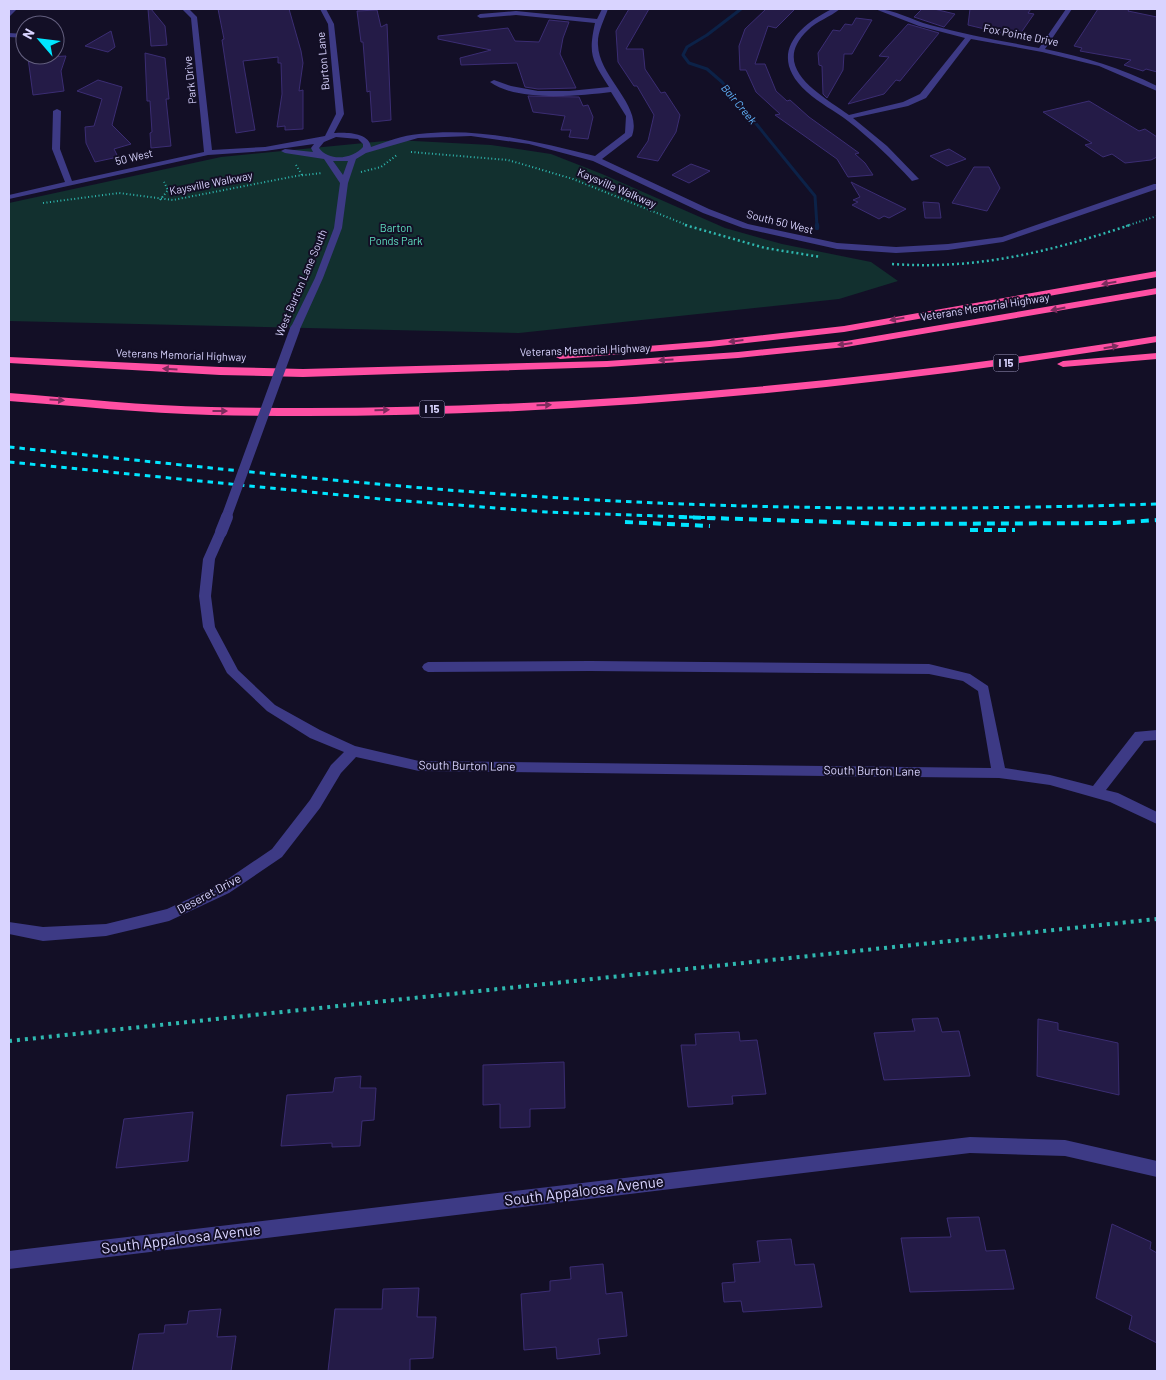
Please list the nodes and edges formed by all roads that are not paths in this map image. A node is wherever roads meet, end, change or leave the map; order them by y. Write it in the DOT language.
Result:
graph roads {
  1 [pos="14,9"];
  2 [pos="185,9"];
  3 [pos="323,9"];
  4 [pos="605,9"];
  5 [pos="838,9"];
  6 [pos="878,9"];
  7 [pos="1069,9"];
  8 [pos="9,15"];
  9 [pos="480,16"];
  10 [pos="599,21"];
  11 [pos="970,36"];
  12 [pos="1041,50"];
  13 [pos="494,82"];
  14 [pos="1156,87"];
  15 [pos="614,89"];
  16 [pos="57,111"];
  17 [pos="340,114"];
  18 [pos="848,117"];
  19 [pos="356,136"];
  20 [pos="325,138"];
  21 [pos="404,139"];
  22 [pos="265,149"];
  23 [pos="364,151"];
  24 [pos="208,153"];
  25 [pos="324,157"];
  26 [pos="353,157"];
  27 [pos="596,159"];
  28 [pos="916,178"];
  29 [pos="69,183"];
  30 [pos="344,184"];
  31 [pos="1157,186"];
  32 [pos="9,197"];
  33 [pos="1157,274"];
  34 [pos="1157,291"];
  35 [pos="1157,339"];
  36 [pos="1157,356"];
  37 [pos="9,360"];
  38 [pos="342,372"];
  39 [pos="855,382"];
  40 [pos="273,389"];
  41 [pos="9,397"];
  42 [pos="428,668"];
  43 [pos="1157,734"];
  44 [pos="353,751"];
  45 [pos="998,773"];
  46 [pos="1096,792"];
  47 [pos="1157,818"];
  48 [pos="9,928"];
  49 [pos="1157,1170"];
  50 [pos="9,1260"];
  1 -- 8 [label="street"];
  2 -- 24 [label="street, Park Drive"];
  3 -- 17 [label="street, Burton Lane"];
  4 -- 10 [label="street"];
  5 -- 18 [label="street"];
  6 -- 11 [label="street, Fox Pointe Drive"];
  7 -- 12 [label="street"];
  9 -- 10 [label="street"];
  10 -- 15 [label="street"];
  11 -- 12 [label="street, Fox Pointe Drive"];
  11 -- 18 [label="street"];
  12 -- 14 [label="street, Fox Pointe Drive"];
  13 -- 15 [label="street"];
  15 -- 27 [label="street"];
  16 -- 29 [label="street"];
  17 -- 19 [label="street, Burton Lane"];
  17 -- 20 [label="street"];
  18 -- 28 [label="street"];
  19 -- 20 [label="street, South 50 West"];
  19 -- 21 [label="street, South 50 West"];
  19 -- 23 [label="street, Burton Lane"];
  20 -- 22 [label="street, 50 West"];
  20 -- 25 [label="street"];
  21 -- 23 [label="street, South 50 West"];
  21 -- 27 [label="street, South 50 West"];
  22 -- 24 [label="street, 50 West"];
  22 -- 25 [label="street, 50 West"];
  23 -- 26 [label="street, South 50 West"];
  24 -- 29 [label="street, 50 West"];
  25 -- 26 [label="street, 50 West"];
  25 -- 30 [label="street"];
  26 -- 30 [label="street, West Burton Lane South"];
  27 -- 31 [label="street, South 50 West"];
  29 -- 32 [label="street, 50 West"];
  30 -- 40 [label="street, West Burton Lane South, bridge"];
  33 -- 38 [label="highway, one-way"];
  34 -- 38 [label="highway, Veterans Memorial Highway, one-way"];
  39 -- 35 [label="highway, I 15, one-way"];
  36 -- 39 [label="highway"];
  38 -- 37 [label="highway, Veterans Memorial Highway, one-way"];
  41 -- 39 [label="highway, I 15, one-way"];
  40 -- 44 [label="street, South Burton Lane, bridge"];
  42 -- 45 [label="street"];
  43 -- 46 [label="street"];
  44 -- 45 [label="street, South Burton Lane"];
  44 -- 48 [label="street, Deseret Drive"];
  45 -- 46 [label="street, South Burton Lane"];
  46 -- 47 [label="street, South Burton Lane"];
  49 -- 50 [label="street, South Appaloosa Avenue"];
}
